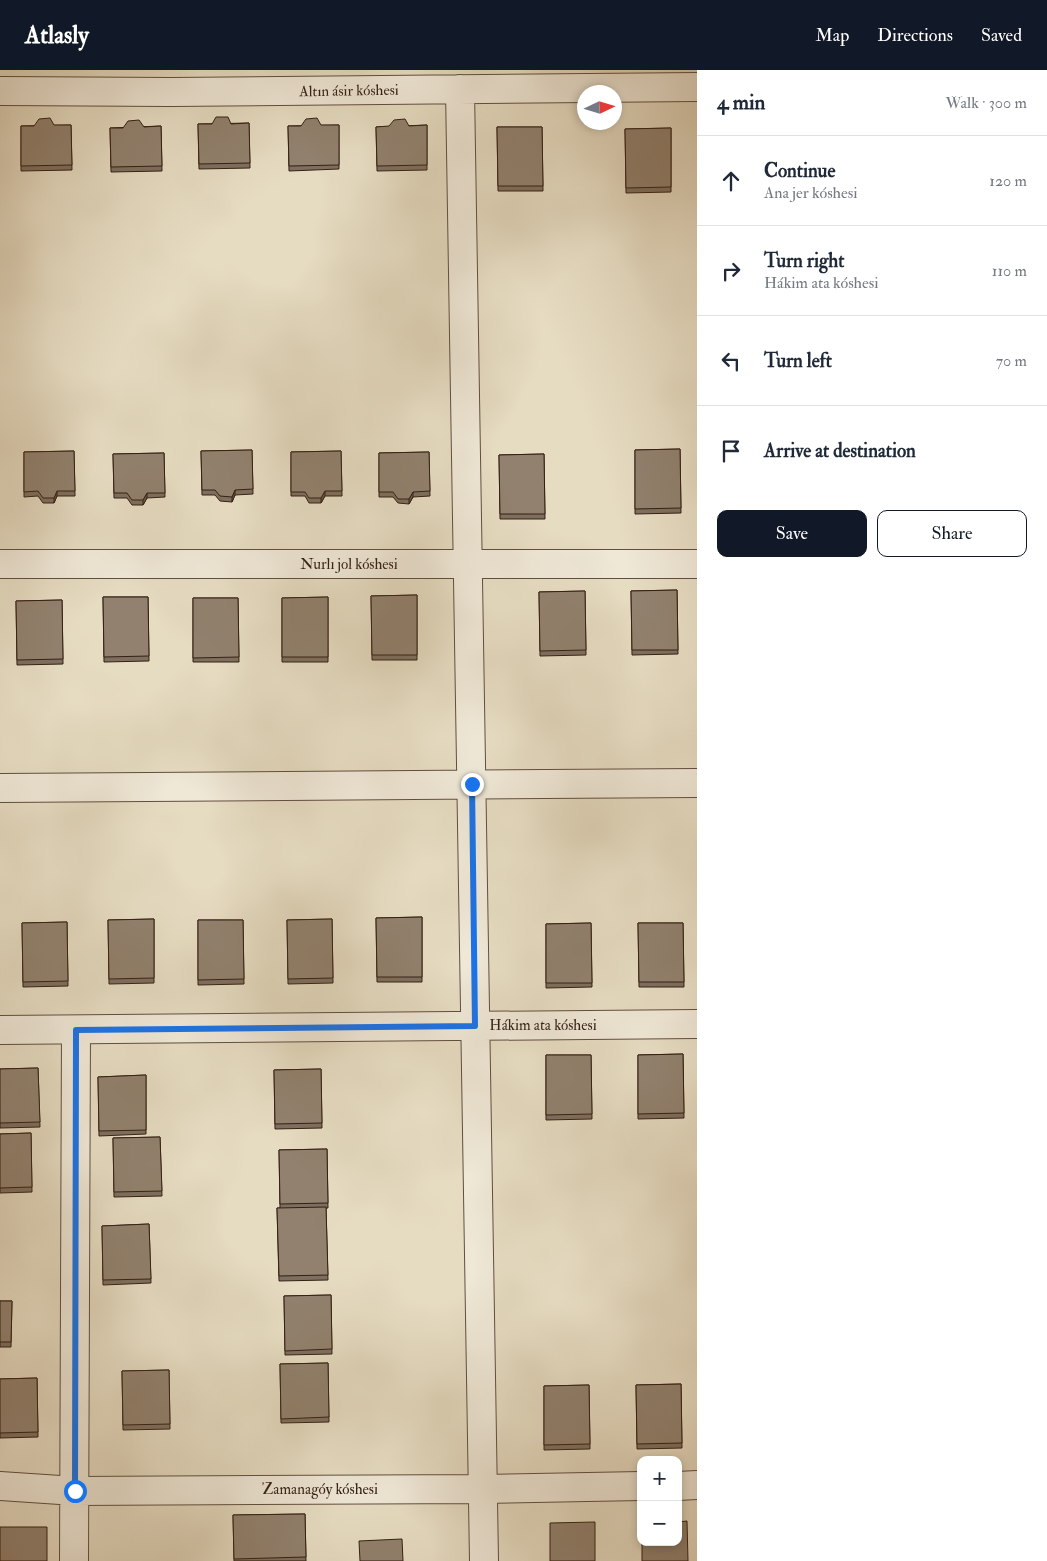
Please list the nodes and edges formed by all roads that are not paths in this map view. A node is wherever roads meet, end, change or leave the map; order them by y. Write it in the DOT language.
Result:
graph roads {
  1 [pos="172,81"];
  2 [pos="697,87"];
  3 [pos="460,89"];
  4 [pos="0,91"];
  5 [pos="0,564"];
  6 [pos="468,564"];
  7 [pos="697,564"];
  8 [pos="697,783"];
  9 [pos="472,784"];
  10 [pos="0,788"];
  11 [pos="697,1024"];
  12 [pos="475,1026"];
  13 [pos="0,1030"];
  14 [pos="76,1030"];
  15 [pos="697,1485"];
  16 [pos="0,1486"];
  17 [pos="637,1486"];
  18 [pos="682,1486"];
  19 [pos="483,1488"];
  20 [pos="75,1491"];
  21 [pos="74,1561"];
  22 [pos="484,1561"];
  1 -- 3 [label="street, Altın ásir kóshesi"];
  1 -- 4 [label="street, Altın ásir kóshesi"];
  2 -- 3 [label="street, Altın ásir kóshesi"];
  3 -- 6 [label="street"];
  5 -- 6 [label="street, Nurlı jol kóshesi"];
  6 -- 7 [label="street, Nurlı jol kóshesi"];
  6 -- 9 [label="street"];
  8 -- 9 [label="street"];
  9 -- 10 [label="street"];
  9 -- 12 [label="street"];
  11 -- 12 [label="street, Hákim ata kóshesi"];
  12 -- 14 [label="street, Hákim ata kóshesi"];
  12 -- 19 [label="street"];
  13 -- 14 [label="street, Hákim ata kóshesi"];
  14 -- 20 [label="street"];
  15 -- 18 [label="street"];
  16 -- 20 [label="street, Zamanagóy kóshesi"];
  17 -- 19 [label="street, Zamanagóy kóshesi"];
  19 -- 20 [label="street, Zamanagóy kóshesi"];
  19 -- 22 [label="street"];
  20 -- 21 [label="street"];
}
